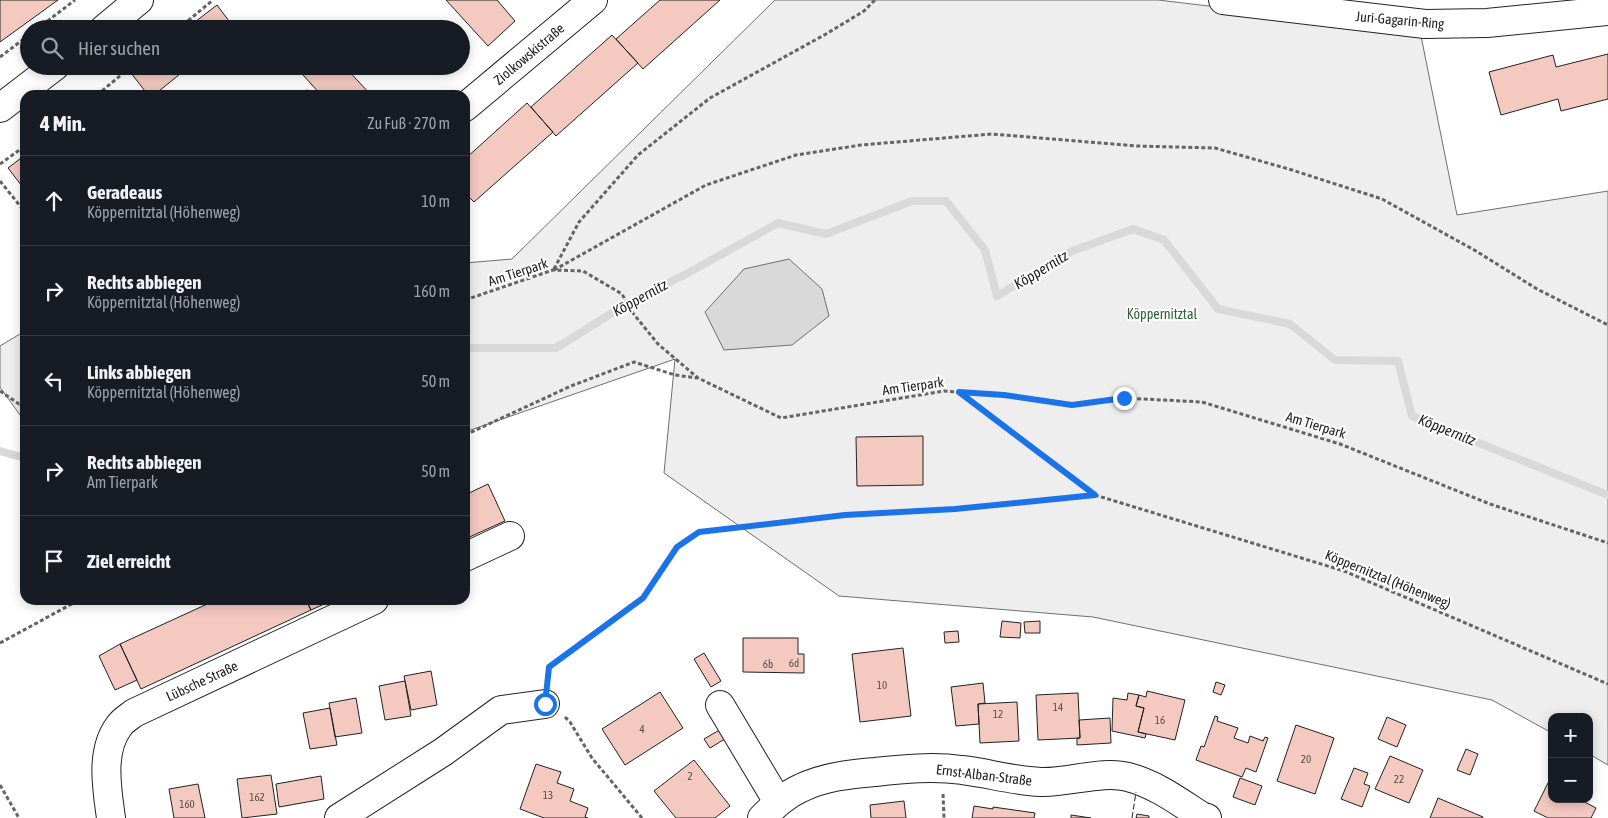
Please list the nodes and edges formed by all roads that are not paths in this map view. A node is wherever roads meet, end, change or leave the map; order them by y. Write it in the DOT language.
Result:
graph roads {
  1 [pos="139,0"];
  2 [pos="593,0"];
  3 [pos="1222,0"];
  4 [pos="1608,11"];
  5 [pos="1423,12"];
  6 [pos="115,20"];
  7 [pos="43,75"];
  8 [pos="24,90"];
  9 [pos="20,93"];
  10 [pos="470,103"];
  11 [pos="0,108"];
  12 [pos="510,536"];
  13 [pos="470,555"];
  14 [pos="363,605"];
  15 [pos="545,704"];
  16 [pos="720,705"];
  17 [pos="770,810"];
  18 [pos="111,818"];
  19 [pos="339,818"];
  20 [pos="1207,818"];
  1 -- 6 [label="street"];
  2 -- 10 [label="street, Ziolkowskistraße"];
  3 -- 5 [label="street, Juri-Gagarin-Ring"];
  4 -- 5 [label="street, Juri-Gagarin-Ring"];
  7 -- 8 [label="street"];
  9 -- 11 [label="street"];
  12 -- 13 [label="street"];
  14 -- 18 [label="street, Lübsche Straße"];
  15 -- 19 [label="street"];
  16 -- 17 [label="street"];
  17 -- 20 [label="street, Ernst-Alban-Straße"];
}
